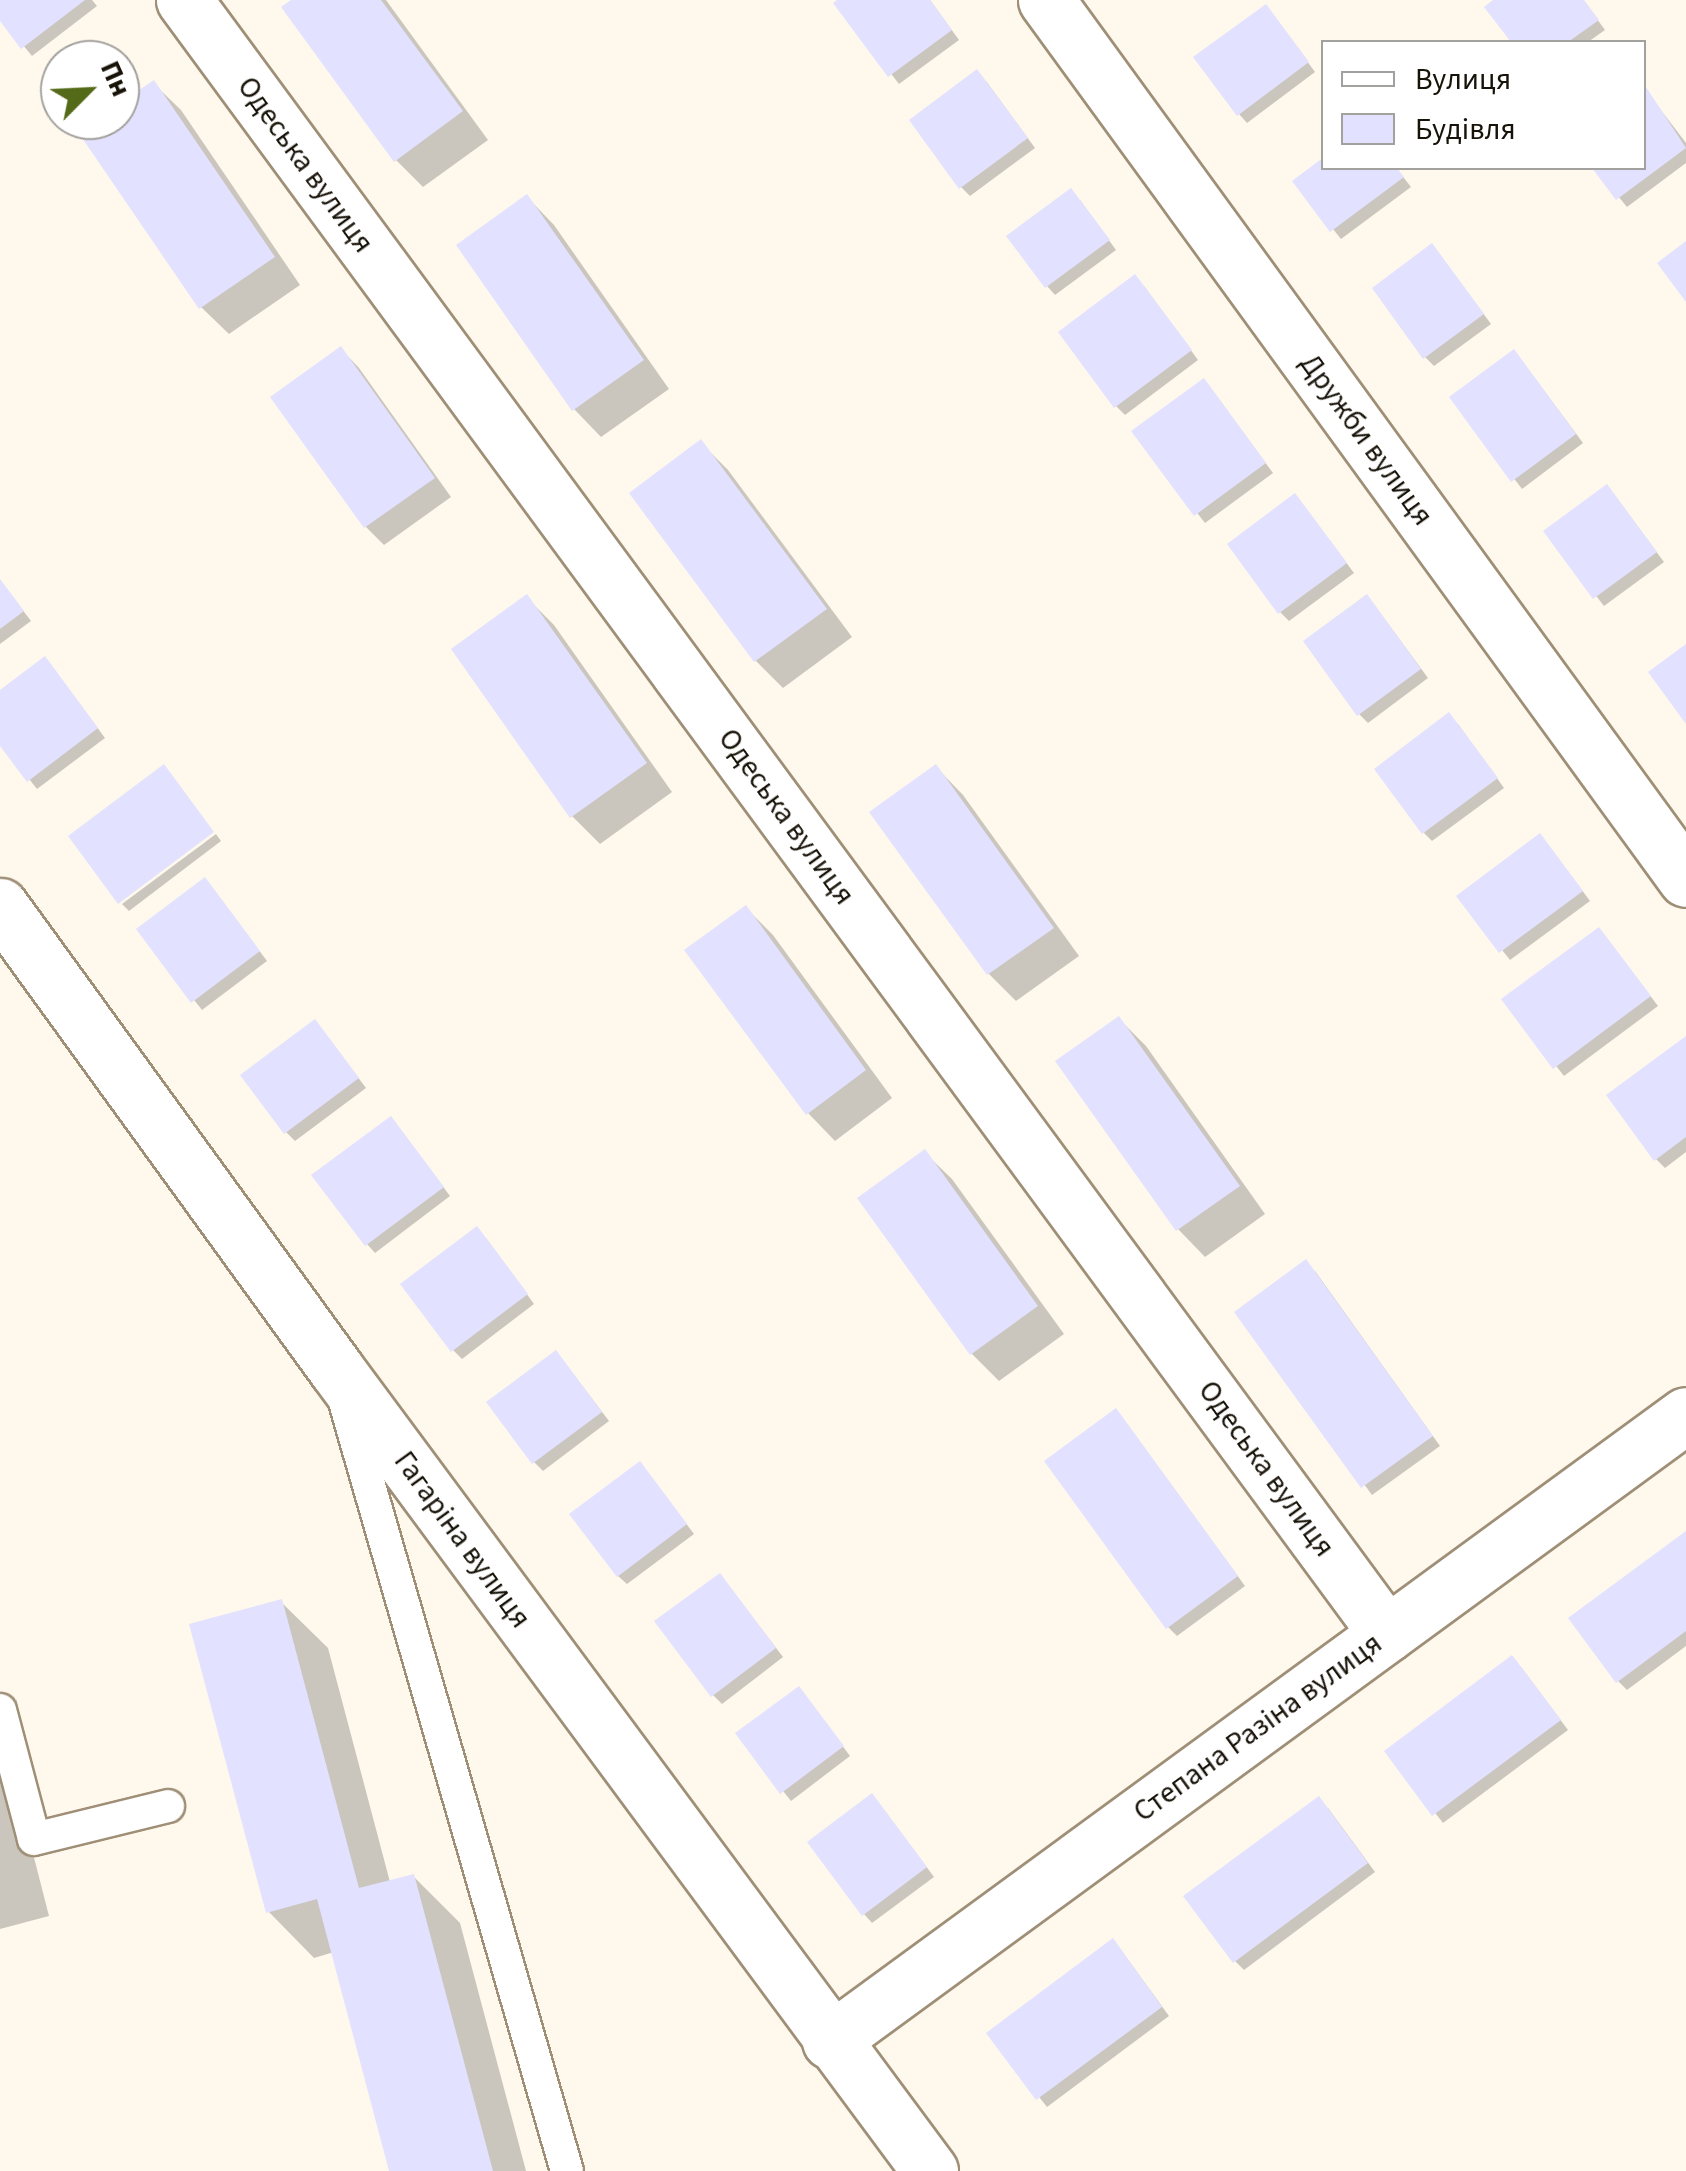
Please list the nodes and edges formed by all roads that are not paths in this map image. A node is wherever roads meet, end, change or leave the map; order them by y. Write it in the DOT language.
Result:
graph roads {
  1 [pos="184,0"];
  2 [pos="1046,0"];
  3 [pos="1686,880"];
  4 [pos="0,906"];
  5 [pos="336,1370"];
  6 [pos="1686,1415"];
  7 [pos="1387,1634"];
  8 [pos="0,1710"];
  9 [pos="168,1806"];
  10 [pos="830,2041"];
  11 [pos="566,2171"];
  12 [pos="930,2171"];
  1 -- 7 [label="street, Одеська вулиця"];
  2 -- 3 [label="street, Дружби вулиця"];
  4 -- 5 [label="street, Гагаріна вулиця"];
  5 -- 10 [label="street, Гагаріна вулиця"];
  5 -- 11 [label="lane"];
  6 -- 7 [label="street, Степана Разіна вулиця"];
  7 -- 10 [label="street, Степана Разіна вулиця"];
  8 -- 9 [label="lane"];
  10 -- 12 [label="street, Гагаріна вулиця"];
}
